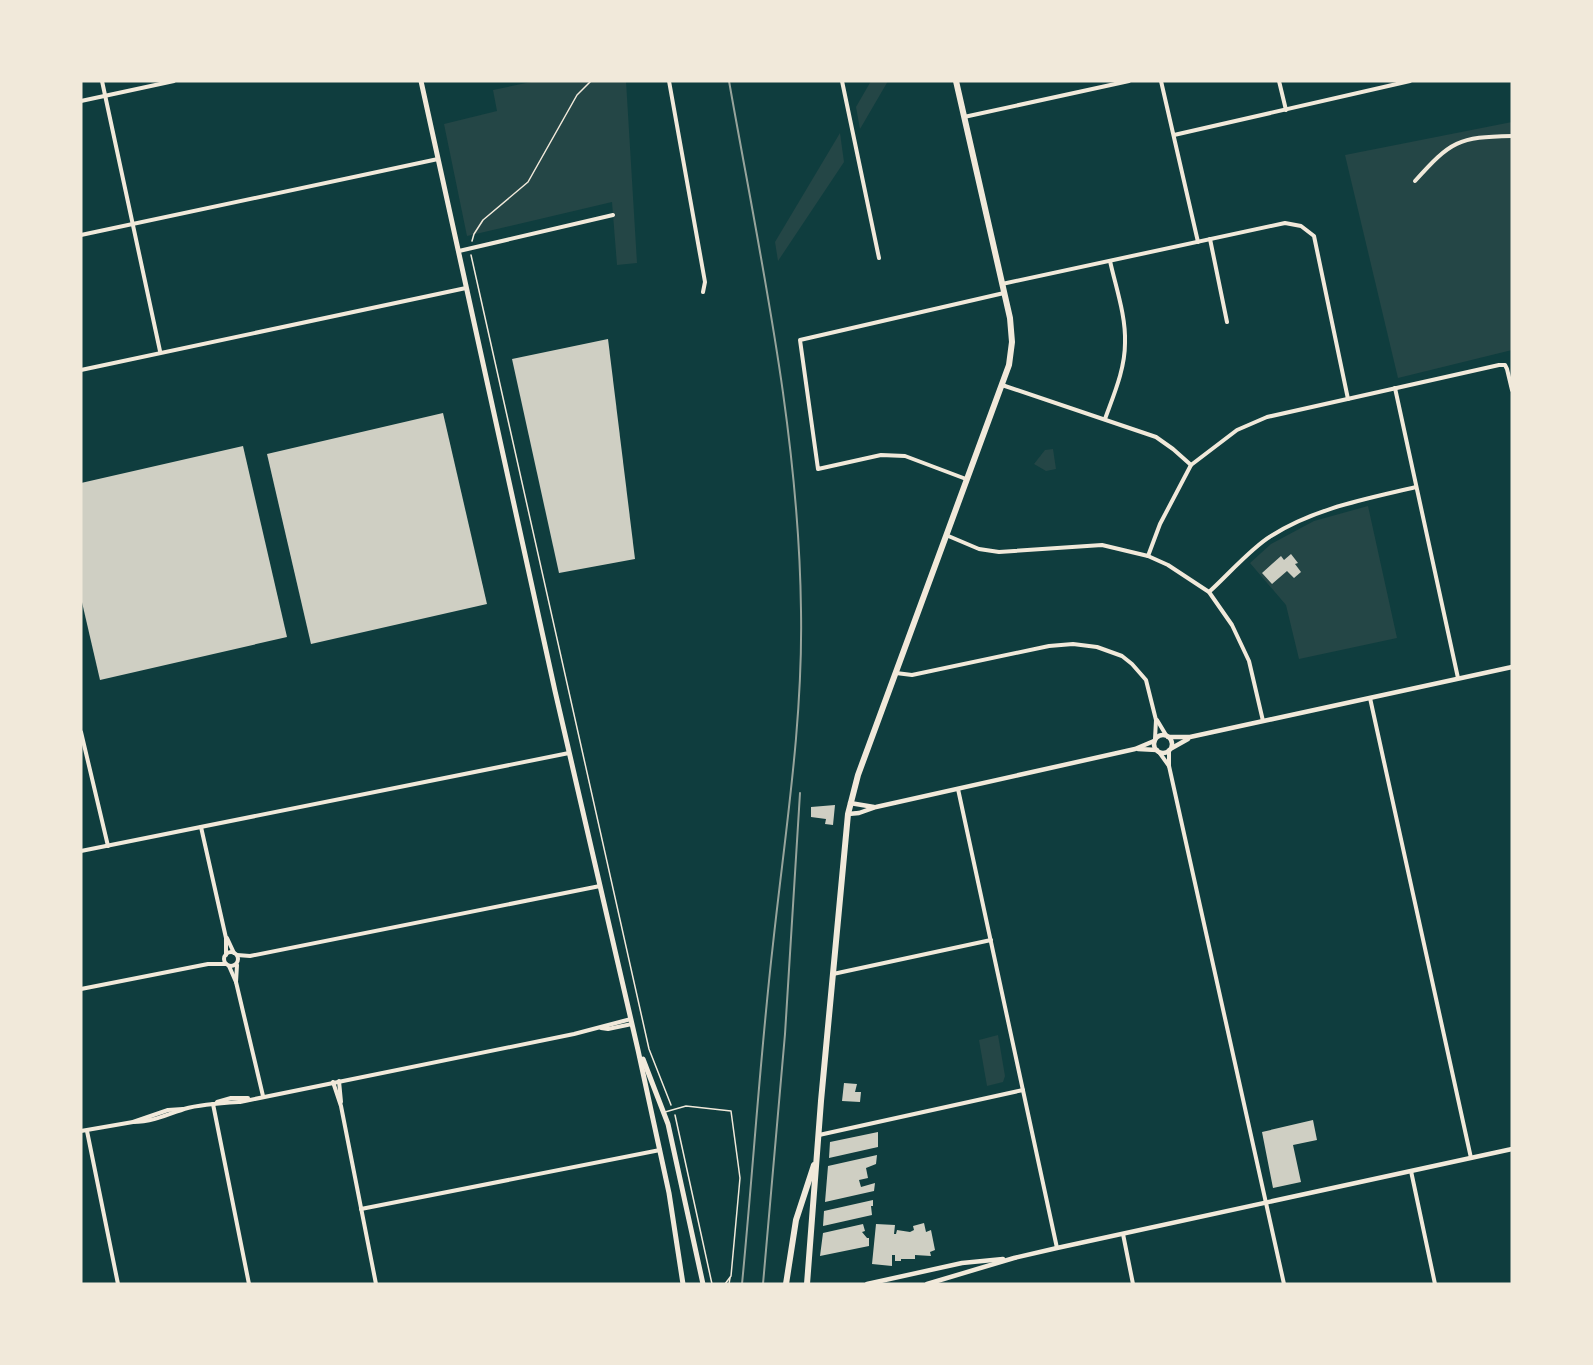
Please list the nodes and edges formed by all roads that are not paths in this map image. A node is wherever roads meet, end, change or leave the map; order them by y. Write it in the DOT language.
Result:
graph roads {
  1 [pos="102,81"];
  2 [pos="174,81"];
  3 [pos="421,81"];
  4 [pos="669,81"];
  5 [pos="842,81"];
  6 [pos="956,81"];
  7 [pos="1129,81"];
  8 [pos="1161,81"];
  9 [pos="1279,81"];
  10 [pos="1410,81"];
  11 [pos="1397,82"];
  12 [pos="105,96"];
  13 [pos="81,101"];
  14 [pos="1286,110"];
  15 [pos="964,117"];
  16 [pos="1174,135"];
  17 [pos="1512,136"];
  18 [pos="438,159"];
  19 [pos="1414,181"];
  20 [pos="613,215"];
  21 [pos="133,224"];
  22 [pos="81,235"];
  23 [pos="1210,239"];
  24 [pos="1198,242"];
  25 [pos="458,251"];
  26 [pos="879,258"];
  27 [pos="1110,261"];
  28 [pos="1002,284"];
  29 [pos="466,288"];
  30 [pos="703,292"];
  31 [pos="1004,294"];
  32 [pos="1227,322"];
  33 [pos="160,351"];
  34 [pos="81,370"];
  35 [pos="1001,385"];
  36 [pos="1395,388"];
  37 [pos="1512,390"];
  38 [pos="1348,399"];
  39 [pos="1105,419"];
  40 [pos="1191,465"];
  41 [pos="966,479"];
  42 [pos="1416,487"];
  43 [pos="946,535"];
  44 [pos="1148,556"];
  45 [pos="1209,592"];
  46 [pos="1512,667"];
  47 [pos="896,672"];
  48 [pos="1458,678"];
  49 [pos="1370,698"];
  50 [pos="1156,720"];
  51 [pos="1263,721"];
  52 [pos="81,732"];
  53 [pos="1167,736"];
  54 [pos="1190,737"];
  55 [pos="1155,740"];
  56 [pos="1135,749"];
  57 [pos="1170,750"];
  58 [pos="1158,751"];
  59 [pos="569,753"];
  60 [pos="1169,766"];
  61 [pos="958,789"];
  62 [pos="850,802"];
  63 [pos="876,807"];
  64 [pos="848,814"];
  65 [pos="201,827"];
  66 [pos="108,846"];
  67 [pos="81,851"];
  68 [pos="600,886"];
  69 [pos="226,938"];
  70 [pos="991,940"];
  71 [pos="236,954"];
  72 [pos="225,956"];
  73 [pos="250,956"];
  74 [pos="238,963"];
  75 [pos="208,964"];
  76 [pos="227,965"];
  77 [pos="833,974"];
  78 [pos="236,982"];
  79 [pos="81,989"];
  80 [pos="632,1022"];
  81 [pos="638,1050"];
  82 [pos="336,1082"];
  83 [pos="1023,1090"];
  84 [pos="263,1096"];
  85 [pos="213,1104"];
  86 [pos="664,1113"];
  87 [pos="651,1114"];
  88 [pos="81,1131"];
  89 [pos="87,1131"];
  90 [pos="819,1135"];
  91 [pos="1512,1149"];
  92 [pos="660,1150"];
  93 [pos="817,1156"];
  94 [pos="1472,1158"];
  95 [pos="1411,1171"];
  96 [pos="1265,1203"];
  97 [pos="813,1205"];
  98 [pos="800,1207"];
  99 [pos="361,1209"];
  100 [pos="1123,1233"];
  101 [pos="1057,1248"];
  102 [pos="1014,1258"];
  103 [pos="730,1277"];
  104 [pos="118,1284"];
  105 [pos="249,1284"];
  106 [pos="376,1284"];
  107 [pos="683,1284"];
  108 [pos="703,1284"];
  109 [pos="725,1284"];
  110 [pos="729,1284"];
  111 [pos="786,1284"];
  112 [pos="807,1284"];
  113 [pos="867,1284"];
  114 [pos="927,1284"];
  115 [pos="1133,1284"];
  116 [pos="1284,1284"];
  117 [pos="1435,1284"];
  1 -- 12 [label="street"];
  2 -- 12 [label="street"];
  3 -- 18 [label="main road"];
  4 -- 30 [label="street"];
  5 -- 26 [label="street"];
  6 -- 15 [label="main road"];
  7 -- 15 [label="street"];
  8 -- 16 [label="street"];
  9 -- 14 [label="street"];
  10 -- 11 [label="street"];
  11 -- 14 [label="street"];
  12 -- 13 [label="street"];
  12 -- 21 [label="street"];
  14 -- 16 [label="street"];
  15 -- 28 [label="main road"];
  16 -- 24 [label="street"];
  17 -- 19 [label="street"];
  18 -- 21 [label="street"];
  18 -- 25 [label="main road"];
  20 -- 25 [label="street"];
  21 -- 22 [label="street"];
  21 -- 33 [label="street"];
  23 -- 24 [label="street"];
  23 -- 32 [label="street"];
  23 -- 38 [label="street"];
  24 -- 27 [label="street"];
  25 -- 29 [label="main road"];
  27 -- 28 [label="street"];
  27 -- 39 [label="street"];
  28 -- 31 [label="main road"];
  29 -- 33 [label="street"];
  29 -- 59 [label="main road"];
  31 -- 35 [label="main road"];
  31 -- 41 [label="street"];
  33 -- 34 [label="street"];
  35 -- 39 [label="street"];
  35 -- 41 [label="main road"];
  36 -- 37 [label="street"];
  36 -- 38 [label="street"];
  36 -- 42 [label="street"];
  38 -- 40 [label="street"];
  39 -- 40 [label="street"];
  40 -- 44 [label="street"];
  41 -- 43 [label="main road"];
  42 -- 45 [label="street"];
  42 -- 48 [label="street"];
  43 -- 44 [label="street"];
  43 -- 47 [label="main road"];
  44 -- 45 [label="street"];
  45 -- 51 [label="street"];
  46 -- 48 [label="street"];
  47 -- 50 [label="street"];
  47 -- 62 [label="main road"];
  48 -- 49 [label="street"];
  49 -- 51 [label="street"];
  49 -- 94 [label="street"];
  50 -- 53 [label="street"];
  50 -- 55 [label="street"];
  51 -- 54 [label="street"];
  52 -- 66 [label="street"];
  53 -- 54 [label="street"];
  53 -- 55 [label="street"];
  53 -- 57 [label="street"];
  54 -- 57 [label="street"];
  55 -- 56 [label="street"];
  55 -- 58 [label="street"];
  56 -- 58 [label="street"];
  56 -- 61 [label="street"];
  57 -- 58 [label="street"];
  57 -- 60 [label="street"];
  58 -- 60 [label="street"];
  59 -- 65 [label="street"];
  59 -- 68 [label="main road"];
  60 -- 96 [label="street"];
  61 -- 63 [label="street"];
  61 -- 70 [label="street"];
  62 -- 63 [label="street"];
  62 -- 64 [label="main road"];
  63 -- 64 [label="street"];
  64 -- 77 [label="main road"];
  65 -- 66 [label="street"];
  65 -- 69 [label="street"];
  66 -- 67 [label="street"];
  68 -- 73 [label="street"];
  68 -- 80 [label="main road"];
  69 -- 71 [label="street"];
  69 -- 72 [label="street"];
  70 -- 77 [label="street"];
  70 -- 83 [label="street"];
  71 -- 72 [label="street"];
  71 -- 73 [label="street"];
  71 -- 74 [label="street"];
  72 -- 75 [label="street"];
  72 -- 76 [label="street"];
  73 -- 74 [label="street"];
  74 -- 76 [label="street"];
  74 -- 78 [label="street"];
  75 -- 76 [label="street"];
  75 -- 79 [label="street"];
  76 -- 78 [label="street"];
  77 -- 90 [label="main road"];
  78 -- 84 [label="street"];
  80 -- 81 [label="main road"];
  80 -- 82 [label="street"];
  81 -- 86 [label="main road"];
  81 -- 87 [label="main road"];
  82 -- 84 [label="street"];
  82 -- 99 [label="street"];
  83 -- 90 [label="street"];
  83 -- 101 [label="street"];
  84 -- 85 [label="street"];
  85 -- 89 [label="street"];
  85 -- 105 [label="street"];
  86 -- 87 [label="main road"];
  86 -- 103 [label="lane"];
  86 -- 108 [label="main road"];
  87 -- 92 [label="main road"];
  88 -- 89 [label="street"];
  89 -- 104 [label="street"];
  90 -- 93 [label="main road"];
  91 -- 94 [label="street"];
  92 -- 99 [label="street"];
  92 -- 107 [label="main road"];
  93 -- 97 [label="main road"];
  93 -- 98 [label="main road"];
  94 -- 95 [label="street"];
  95 -- 96 [label="street"];
  95 -- 117 [label="street"];
  96 -- 100 [label="street"];
  96 -- 116 [label="street"];
  97 -- 98 [label="main road"];
  97 -- 112 [label="main road"];
  98 -- 111 [label="main road"];
  99 -- 106 [label="street"];
  100 -- 101 [label="street"];
  100 -- 115 [label="street"];
  101 -- 102 [label="street"];
  102 -- 113 [label="street"];
  102 -- 114 [label="street"];
  103 -- 109 [label="lane"];
  103 -- 110 [label="lane"];
}
